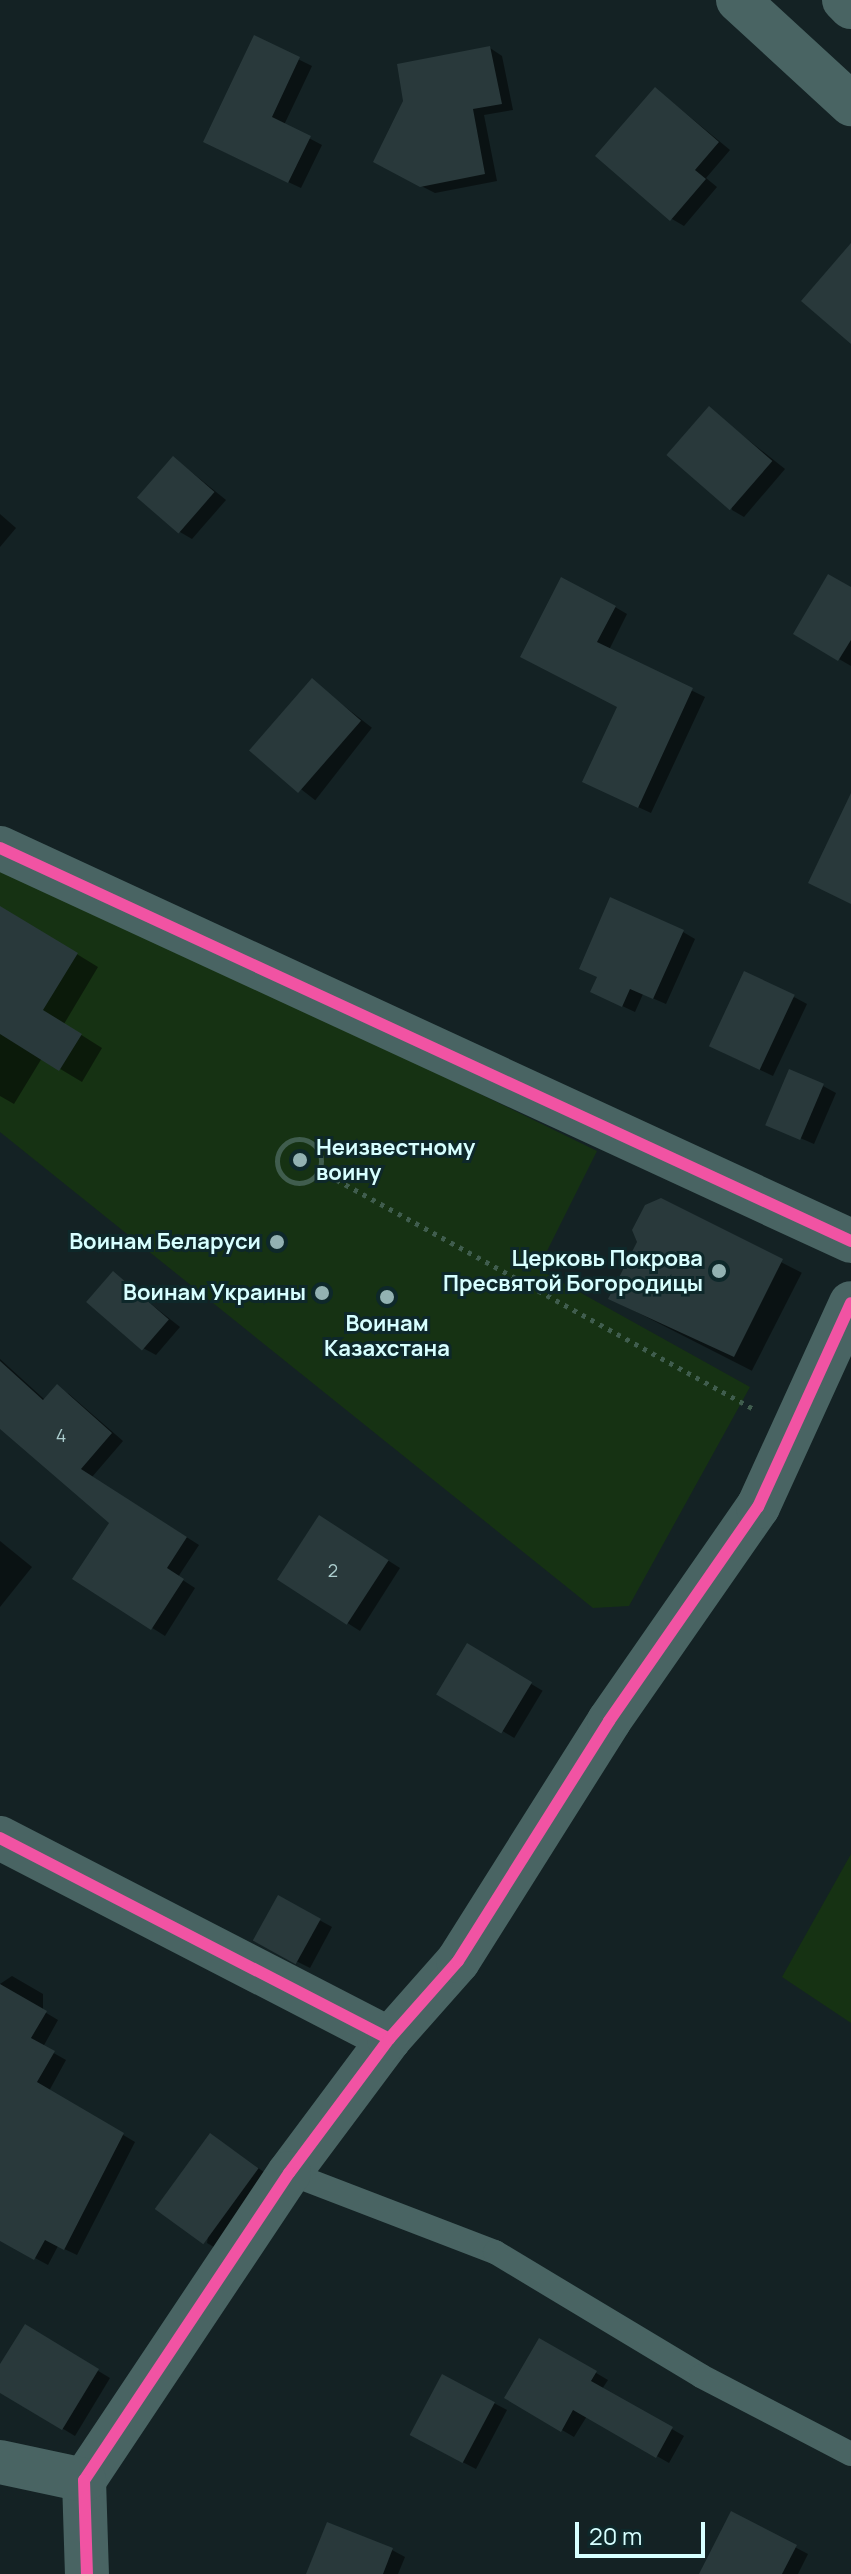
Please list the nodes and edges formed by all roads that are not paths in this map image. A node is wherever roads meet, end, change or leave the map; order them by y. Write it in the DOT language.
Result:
graph roads {
  1 [pos="738,0"];
  2 [pos="844,0"];
  3 [pos="851,7"];
  4 [pos="851,104"];
  5 [pos="0,848"];
  6 [pos="851,1241"];
  7 [pos="851,1303"];
  8 [pos="0,1838"];
  9 [pos="389,2039"];
  10 [pos="289,2173"];
  11 [pos="851,2454"];
  12 [pos="0,2462"];
  13 [pos="84,2480"];
  14 [pos="87,2574"];
  1 -- 4 [label="street"];
  2 -- 3 [label="street"];
  5 -- 6 [label="street"];
  7 -- 9 [label="street"];
  8 -- 9 [label="street"];
  9 -- 10 [label="street"];
  10 -- 11 [label="lane"];
  10 -- 13 [label="street"];
  12 -- 13 [label="street"];
  13 -- 14 [label="street"];
}
